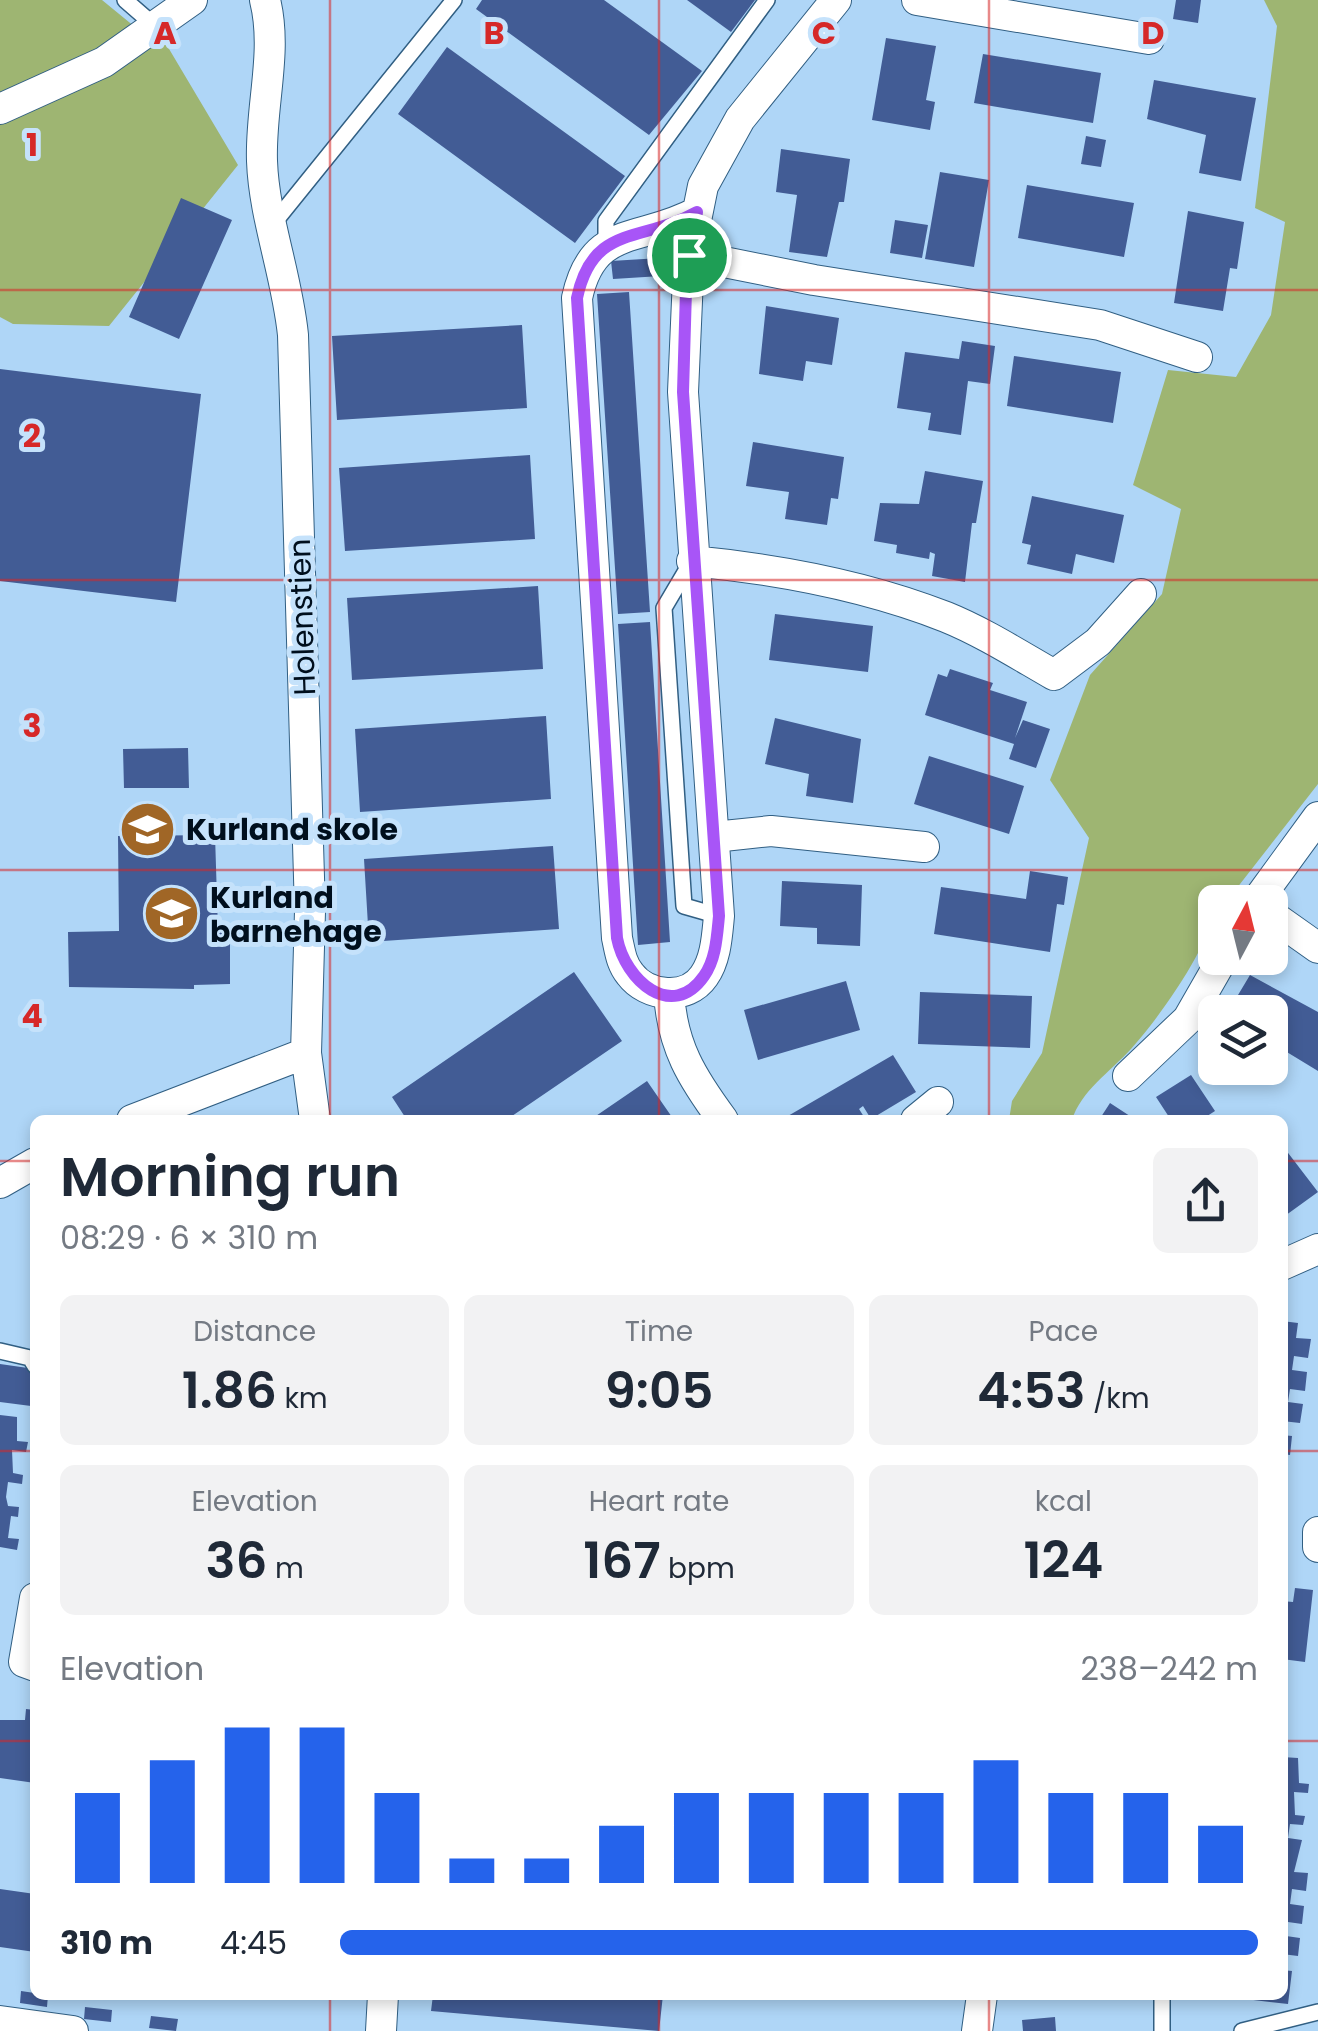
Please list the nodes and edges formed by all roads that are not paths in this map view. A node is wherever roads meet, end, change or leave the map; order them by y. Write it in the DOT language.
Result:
graph roads {
  1 [pos="125,0"];
  2 [pos="192,0"];
  3 [pos="264,0"];
  4 [pos="454,0"];
  5 [pos="768,0"];
  6 [pos="836,0"];
  7 [pos="916,0"];
  8 [pos="156,27"];
  9 [pos="1149,39"];
  10 [pos="0,109"];
  11 [pos="697,212"];
  12 [pos="273,224"];
  13 [pos="606,245"];
  14 [pos="689,255"];
  15 [pos="1197,357"];
  16 [pos="692,561"];
  17 [pos="1140,594"];
  18 [pos="1318,817"];
  19 [pos="714,837"];
  20 [pos="924,847"];
  21 [pos="1268,885"];
  22 [pos="719,916"];
  23 [pos="1288,927"];
  24 [pos="1318,948"];
  25 [pos="1213,975"];
  26 [pos="668,993"];
  27 [pos="306,1052"];
  28 [pos="1128,1076"];
  29 [pos="145,1115"];
  30 [pos="314,1115"];
  31 [pos="719,1115"];
  32 [pos="30,1166"];
  33 [pos="0,1183"];
  34 [pos="1318,1249"];
  35 [pos="1288,1263"];
  36 [pos="0,1350"];
  37 [pos="30,1358"];
  38 [pos="1318,1532"];
  39 [pos="1318,1547"];
  40 [pos="30,1620"];
  41 [pos="20,1663"];
  42 [pos="383,2000"];
  43 [pos="981,2000"];
  44 [pos="1162,2000"];
  45 [pos="1318,2012"];
  46 [pos="0,2021"];
  47 [pos="72,2031"];
  48 [pos="380,2031"];
  49 [pos="977,2031"];
  50 [pos="1162,2031"];
  51 [pos="1242,2031"];
  1 -- 8 [label="lane"];
  2 -- 8 [label="street"];
  3 -- 12 [label="street, Holenstien"];
  4 -- 12 [label="lane"];
  5 -- 13 [label="lane"];
  6 -- 11 [label="street"];
  7 -- 9 [label="street"];
  8 -- 10 [label="street"];
  11 -- 13 [label="street"];
  11 -- 14 [label="street"];
  12 -- 27 [label="street, Holenstien"];
  13 -- 26 [label="street"];
  14 -- 15 [label="street"];
  14 -- 16 [label="street"];
  16 -- 17 [label="street"];
  16 -- 19 [label="street"];
  16 -- 22 [label="lane"];
  18 -- 21 [label="street"];
  19 -- 20 [label="street"];
  19 -- 22 [label="street"];
  22 -- 26 [label="street"];
  23 -- 24 [label="street"];
  25 -- 28 [label="street"];
  26 -- 31 [label="street"];
  27 -- 29 [label="street"];
  27 -- 30 [label="street, Holenstien"];
  32 -- 33 [label="street"];
  34 -- 35 [label="street"];
  36 -- 37 [label="lane"];
  38 -- 39 [label="street"];
  40 -- 41 [label="street"];
  42 -- 48 [label="street"];
  43 -- 49 [label="street"];
  44 -- 50 [label="lane"];
  45 -- 51 [label="lane"];
  46 -- 47 [label="street"];
}
